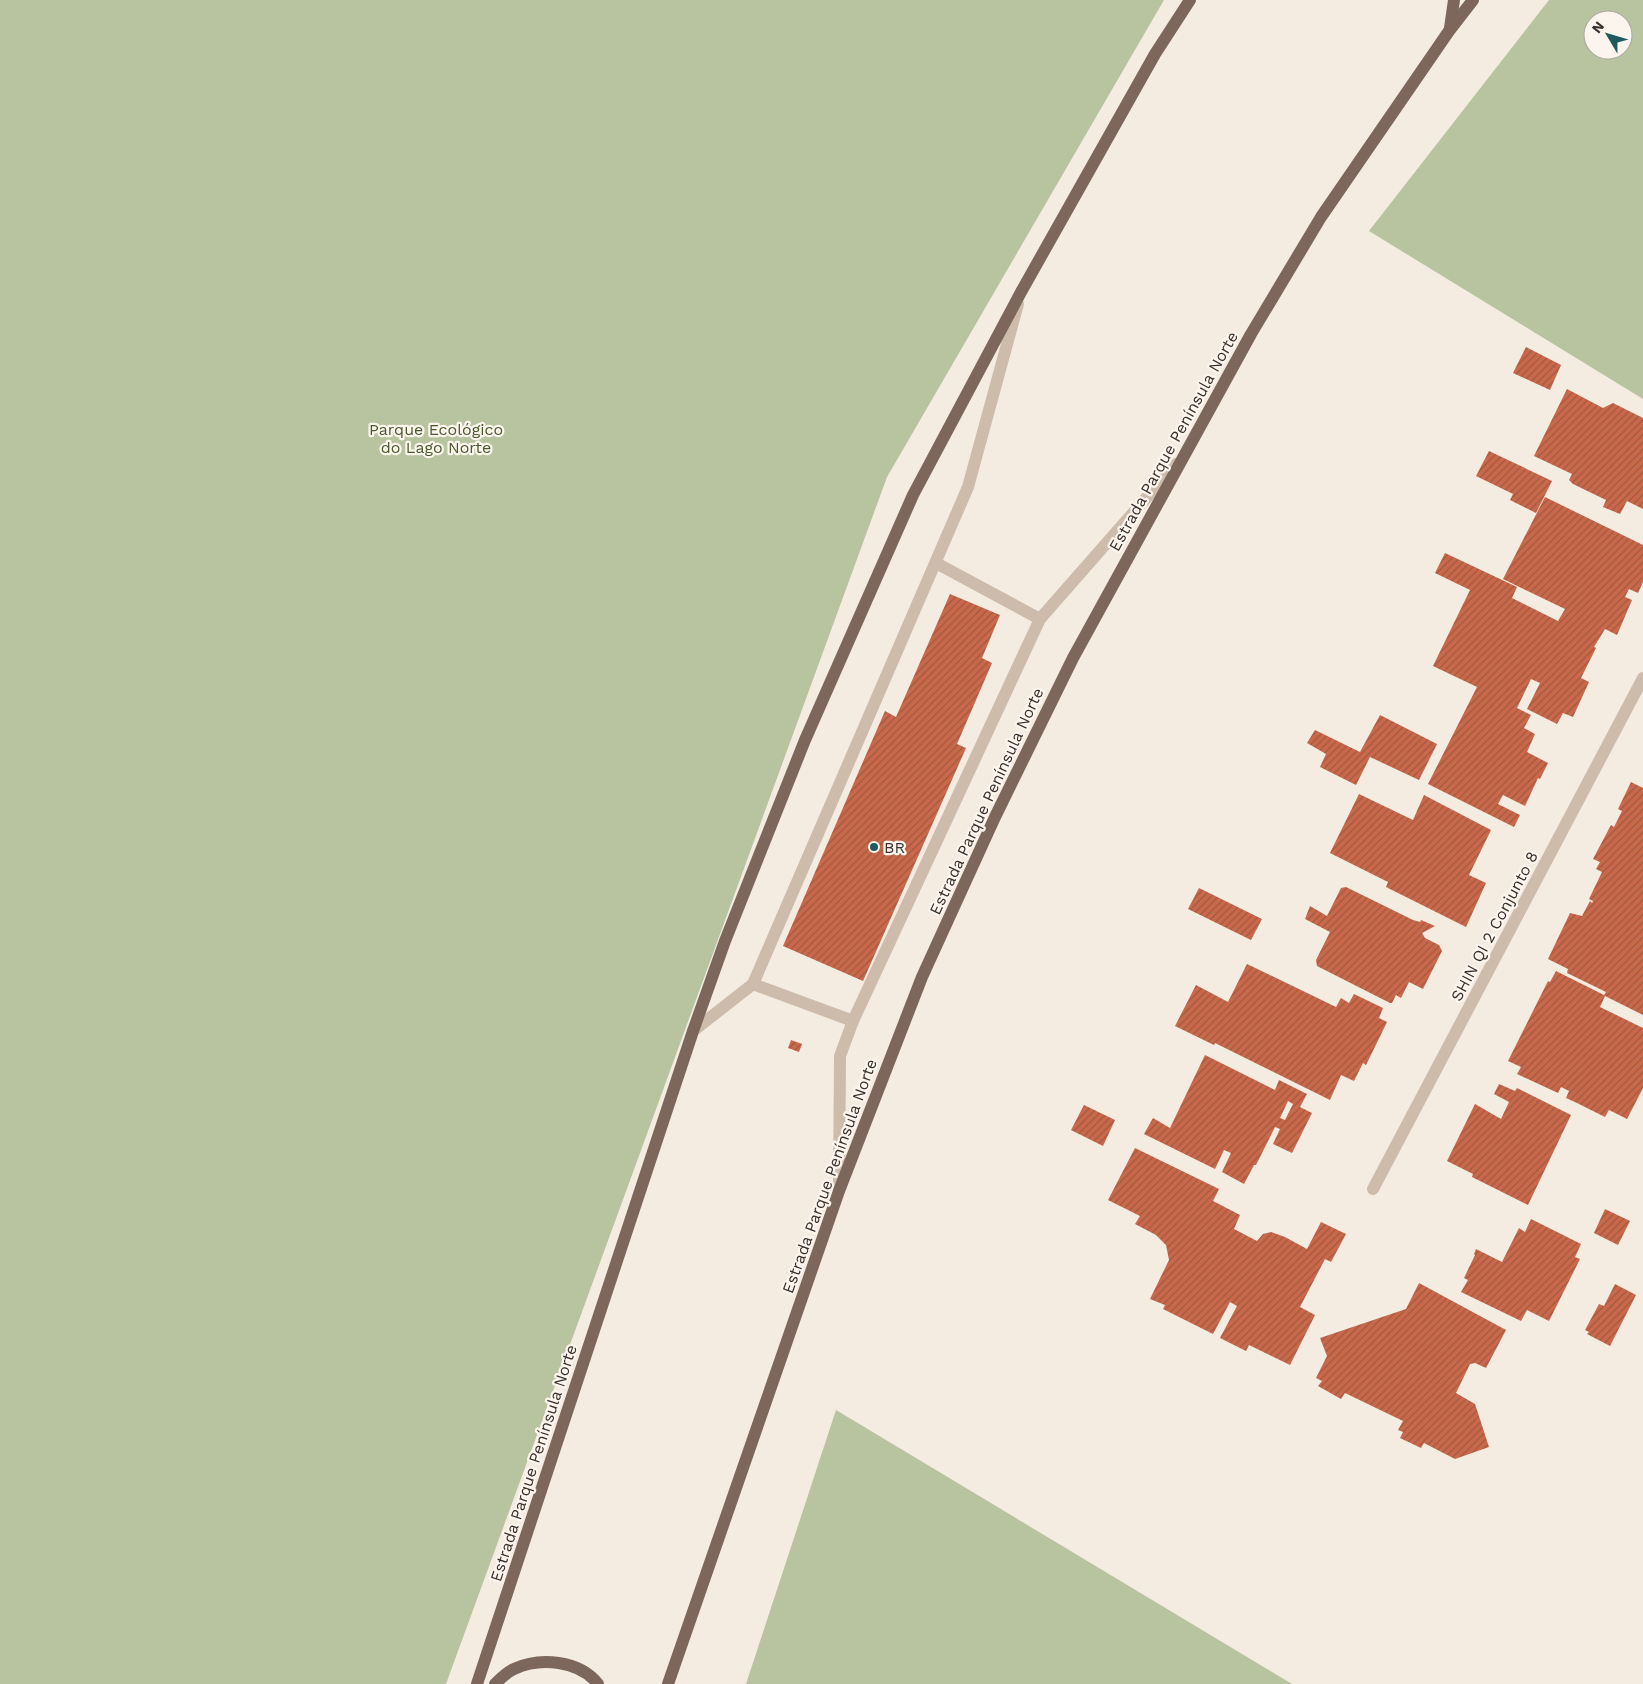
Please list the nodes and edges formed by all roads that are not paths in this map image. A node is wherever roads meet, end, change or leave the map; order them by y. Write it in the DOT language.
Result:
graph roads {
  1 [pos="1190,0"];
  2 [pos="1454,0"];
  3 [pos="1473,0"];
  4 [pos="1449,31"];
  5 [pos="1021,292"];
  6 [pos="1182,457"];
  7 [pos="936,563"];
  8 [pos="1040,619"];
  9 [pos="1643,678"];
  10 [pos="753,984"];
  11 [pos="853,1021"];
  12 [pos="693,1031"];
  13 [pos="1373,1189"];
  14 [pos="839,1191"];
  15 [pos="477,1684"];
  16 [pos="495,1684"];
  17 [pos="598,1684"];
  18 [pos="668,1684"];
  1 -- 5 [label="main road, Estrada Parque Península Norte"];
  2 -- 4 [label="main road"];
  3 -- 4 [label="main road, Estrada Parque Península Norte"];
  4 -- 6 [label="main road, Estrada Parque Península Norte"];
  5 -- 7 [label="street"];
  5 -- 12 [label="main road, Estrada Parque Península Norte"];
  6 -- 8 [label="street"];
  6 -- 14 [label="main road, Estrada Parque Península Norte"];
  7 -- 8 [label="street"];
  7 -- 10 [label="street"];
  8 -- 11 [label="street"];
  9 -- 13 [label="street, SHIN QI 2 Conjunto 8"];
  10 -- 11 [label="street"];
  10 -- 12 [label="street"];
  11 -- 14 [label="street"];
  12 -- 15 [label="main road, Estrada Parque Península Norte"];
  14 -- 18 [label="main road, Estrada Parque Península Norte"];
  16 -- 17 [label="main road"];
}
